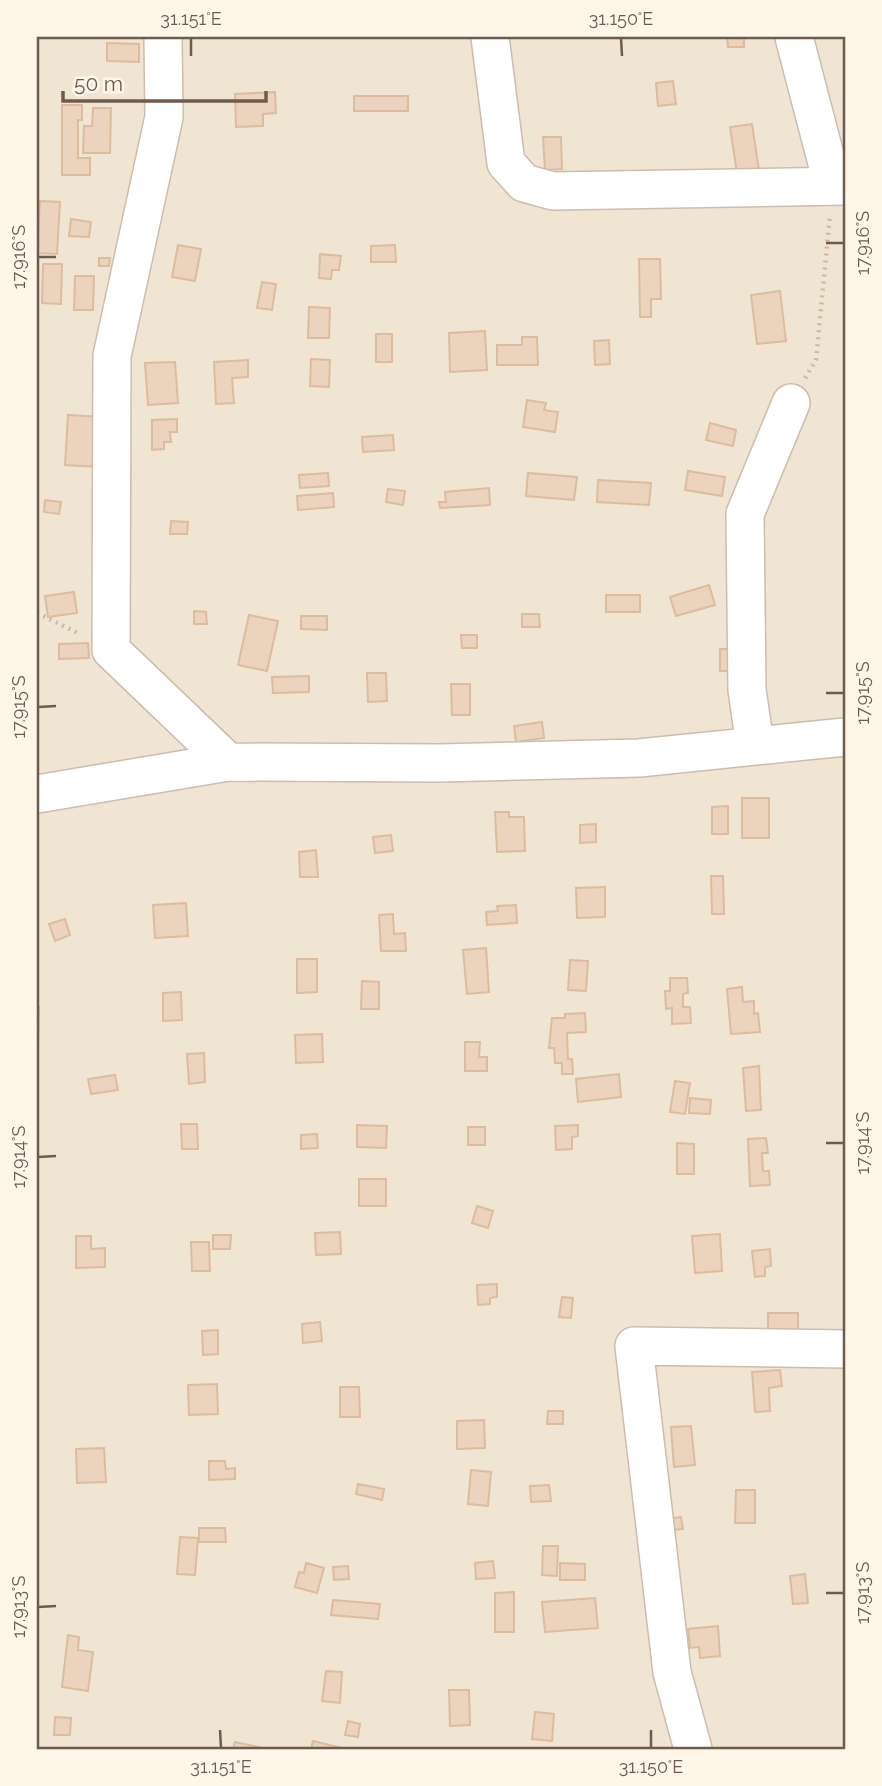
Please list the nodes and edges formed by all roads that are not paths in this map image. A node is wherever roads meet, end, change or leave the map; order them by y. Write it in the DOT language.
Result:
graph roads {
  1 [pos="163,37"];
  2 [pos="490,37"];
  3 [pos="793,37"];
  4 [pos="839,186"];
  5 [pos="791,403"];
  6 [pos="845,737"];
  7 [pos="755,745"];
  8 [pos="228,762"];
  9 [pos="37,794"];
  10 [pos="845,1349"];
  11 [pos="692,1749"];
  1 -- 8 [label="street"];
  2 -- 4 [label="street"];
  3 -- 4 [label="street"];
  5 -- 7 [label="street"];
  6 -- 7 [label="street"];
  7 -- 8 [label="street"];
  8 -- 9 [label="street"];
  10 -- 11 [label="street"];
}
